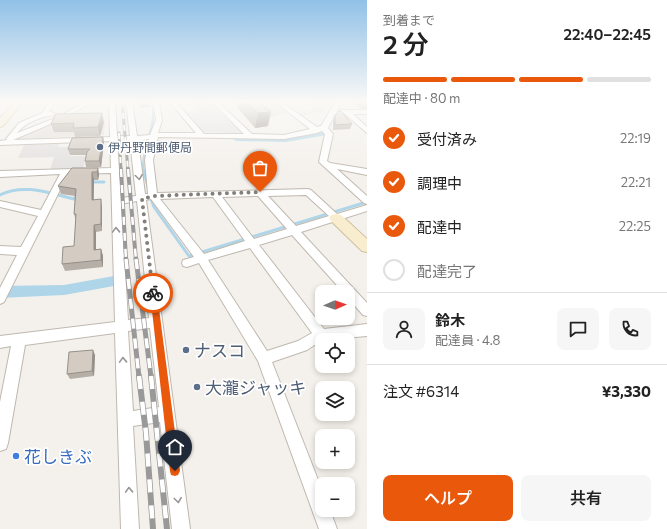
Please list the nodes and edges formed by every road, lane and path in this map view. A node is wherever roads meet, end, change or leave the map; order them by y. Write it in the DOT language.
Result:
graph roads {
  1 [pos="20,126"];
  2 [pos="41,126"];
  3 [pos="113,126"];
  4 [pos="140,126"];
  5 [pos="155,126"];
  6 [pos="193,126"];
  7 [pos="240,126"];
  8 [pos="315,126"];
  9 [pos="324,126"];
  10 [pos="321,130"];
  11 [pos="202,136"];
  12 [pos="251,137"];
  13 [pos="145,138"];
  14 [pos="10,139"];
  15 [pos="113,139"];
  16 [pos="0,143"];
  17 [pos="328,165"];
  18 [pos="114,170"];
  19 [pos="65,172"];
  20 [pos="367,172"];
  21 [pos="0,174"];
  22 [pos="260,192"];
  23 [pos="215,194"];
  24 [pos="147,198"];
  25 [pos="367,201"];
  26 [pos="115,202"];
  27 [pos="0,204"];
  28 [pos="367,208"];
  29 [pos="43,214"];
  30 [pos="336,218"];
  31 [pos="295,230"];
  32 [pos="252,243"];
  33 [pos="367,247"];
  34 [pos="0,250"];
  35 [pos="24,251"];
  36 [pos="201,258"];
  37 [pos="187,262"];
  38 [pos="0,299"];
  39 [pos="367,311"];
  40 [pos="157,322"];
  41 [pos="122,328"];
  42 [pos="366,331"];
  43 [pos="320,333"];
  44 [pos="344,333"];
  45 [pos="315,338"];
  46 [pos="19,339"];
  47 [pos="0,342"];
  48 [pos="264,358"];
  49 [pos="168,413"];
  50 [pos="126,420"];
  51 [pos="0,443"];
  52 [pos="130,529"];
  53 [pos="182,529"];
  54 [pos="328,529"];
  1 -- 14 [label="street"];
  2 -- 14 [label="street"];
  3 -- 15 [label="street"];
  4 -- 13 [label="street"];
  5 -- 13 [label="street"];
  6 -- 11 [label="street"];
  7 -- 12 [label="street"];
  8 -- 10 [label="street"];
  9 -- 10 [label="street"];
  10 -- 12 [label="street"];
  10 -- 17 [label="street"];
  11 -- 12 [label="street"];
  11 -- 13 [label="street"];
  13 -- 15 [label="street"];
  13 -- 24 [label="street, one-way"];
  13 -- 24 [label="street"];
  14 -- 16 [label="street"];
  15 -- 16 [label="street"];
  15 -- 18 [label="street"];
  17 -- 20 [label="street"];
  17 -- 25 [label="street"];
  18 -- 19 [label="street"];
  18 -- 26 [label="street"];
  19 -- 21 [label="street"];
  19 -- 29 [label="street"];
  22 -- 23 [label="street"];
  22 -- 30 [label="street"];
  22 -- 31 [label="street"];
  23 -- 24 [label="street"];
  23 -- 32 [label="street"];
  24 -- 26 [label="street"];
  24 -- 36 [label="street"];
  24 -- 40 [label="street"];
  41 -- 26 [label="street, one-way"];
  27 -- 29 [label="street"];
  28 -- 30 [label="street"];
  29 -- 35 [label="street"];
  30 -- 31 [label="street"];
  30 -- 33 [label="street"];
  31 -- 32 [label="street"];
  31 -- 39 [label="street"];
  32 -- 36 [label="street"];
  32 -- 43 [label="street"];
  34 -- 35 [label="street"];
  35 -- 38 [label="street"];
  36 -- 37 [label="street"];
  36 -- 48 [label="street"];
  40 -- 41 [label="street"];
  40 -- 49 [label="street"];
  41 -- 46 [label="street"];
  50 -- 41 [label="street, one-way"];
  42 -- 44 [label="street"];
  45 -- 48 [label="street"];
  46 -- 47 [label="street"];
  46 -- 51 [label="street"];
  48 -- 54 [label="street"];
  49 -- 50 [label="street"];
  49 -- 53 [label="street, one-way"];
  52 -- 50 [label="street, one-way"];
}
